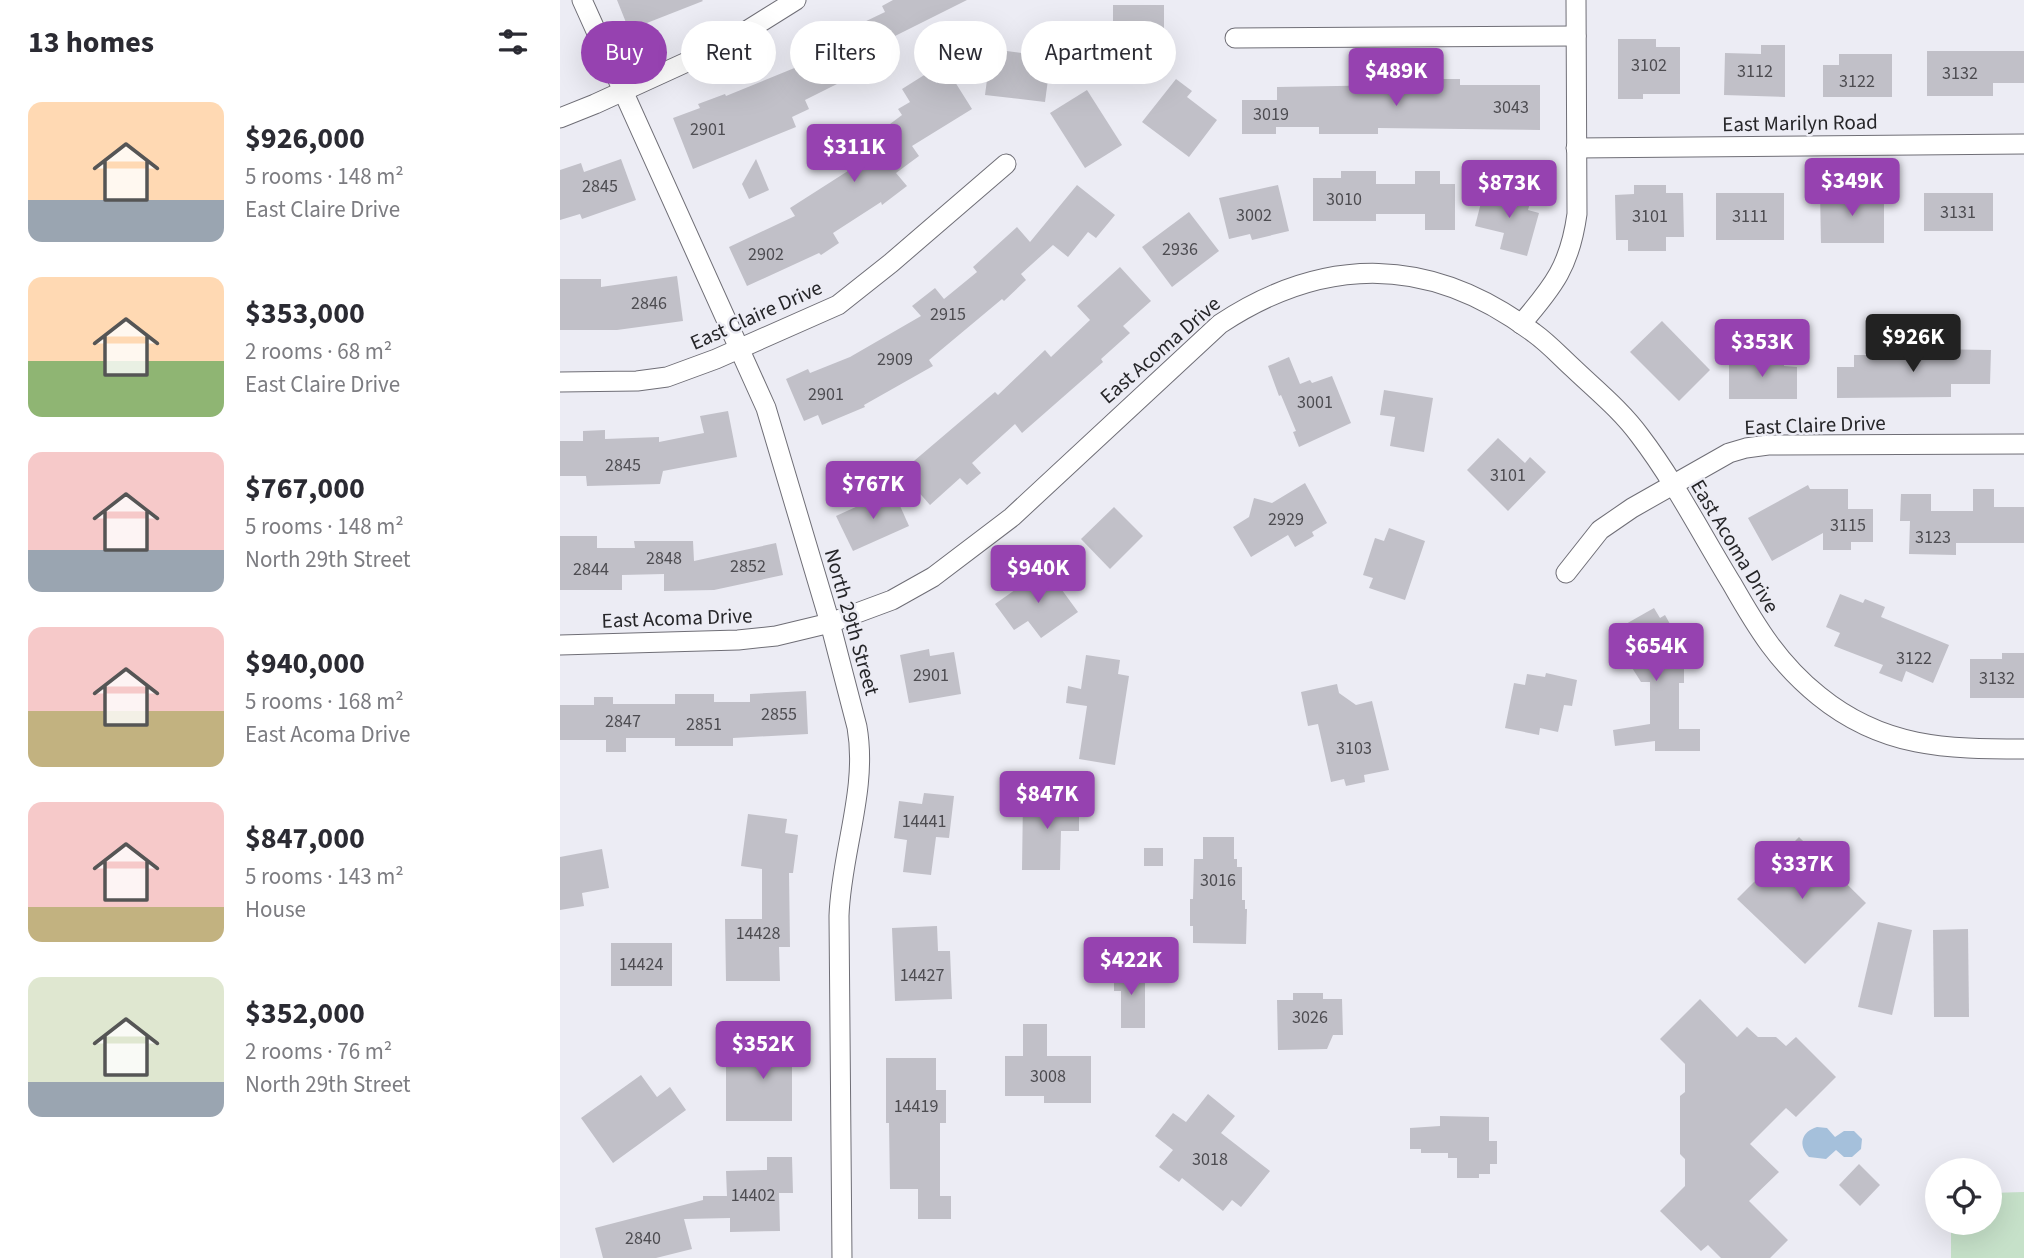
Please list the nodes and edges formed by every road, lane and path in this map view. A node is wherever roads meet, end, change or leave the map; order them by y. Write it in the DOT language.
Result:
graph roads {
  1 [pos="582,0"];
  2 [pos="796,0"];
  3 [pos="1576,0"];
  4 [pos="1576,36"];
  5 [pos="1235,38"];
  6 [pos="623,90"];
  7 [pos="560,118"];
  8 [pos="2024,144"];
  9 [pos="1576,148"];
  10 [pos="1006,164"];
  11 [pos="1521,324"];
  12 [pos="740,348"];
  13 [pos="560,382"];
  14 [pos="2024,444"];
  15 [pos="1672,484"];
  16 [pos="1566,573"];
  17 [pos="830,623"];
  18 [pos="560,645"];
  19 [pos="2024,749"];
  20 [pos="842,1258"];
  1 -- 6 [label="street, North 29th Street"];
  2 -- 6 [label="street"];
  3 -- 4 [label="street"];
  4 -- 5 [label="street"];
  4 -- 9 [label="street"];
  6 -- 7 [label="street"];
  6 -- 12 [label="street, North 29th Street"];
  8 -- 9 [label="street, East Marilyn Road"];
  9 -- 11 [label="street"];
  10 -- 12 [label="street, East Claire Drive"];
  11 -- 15 [label="street, East Acoma Drive"];
  11 -- 17 [label="street, East Acoma Drive"];
  12 -- 13 [label="street, East Claire Drive"];
  12 -- 17 [label="street, North 29th Street"];
  14 -- 15 [label="street, East Claire Drive"];
  15 -- 16 [label="street, East Claire Drive"];
  15 -- 19 [label="street, East Acoma Drive"];
  17 -- 18 [label="street, East Acoma Drive"];
  17 -- 20 [label="street, North 29th Street"];
}
